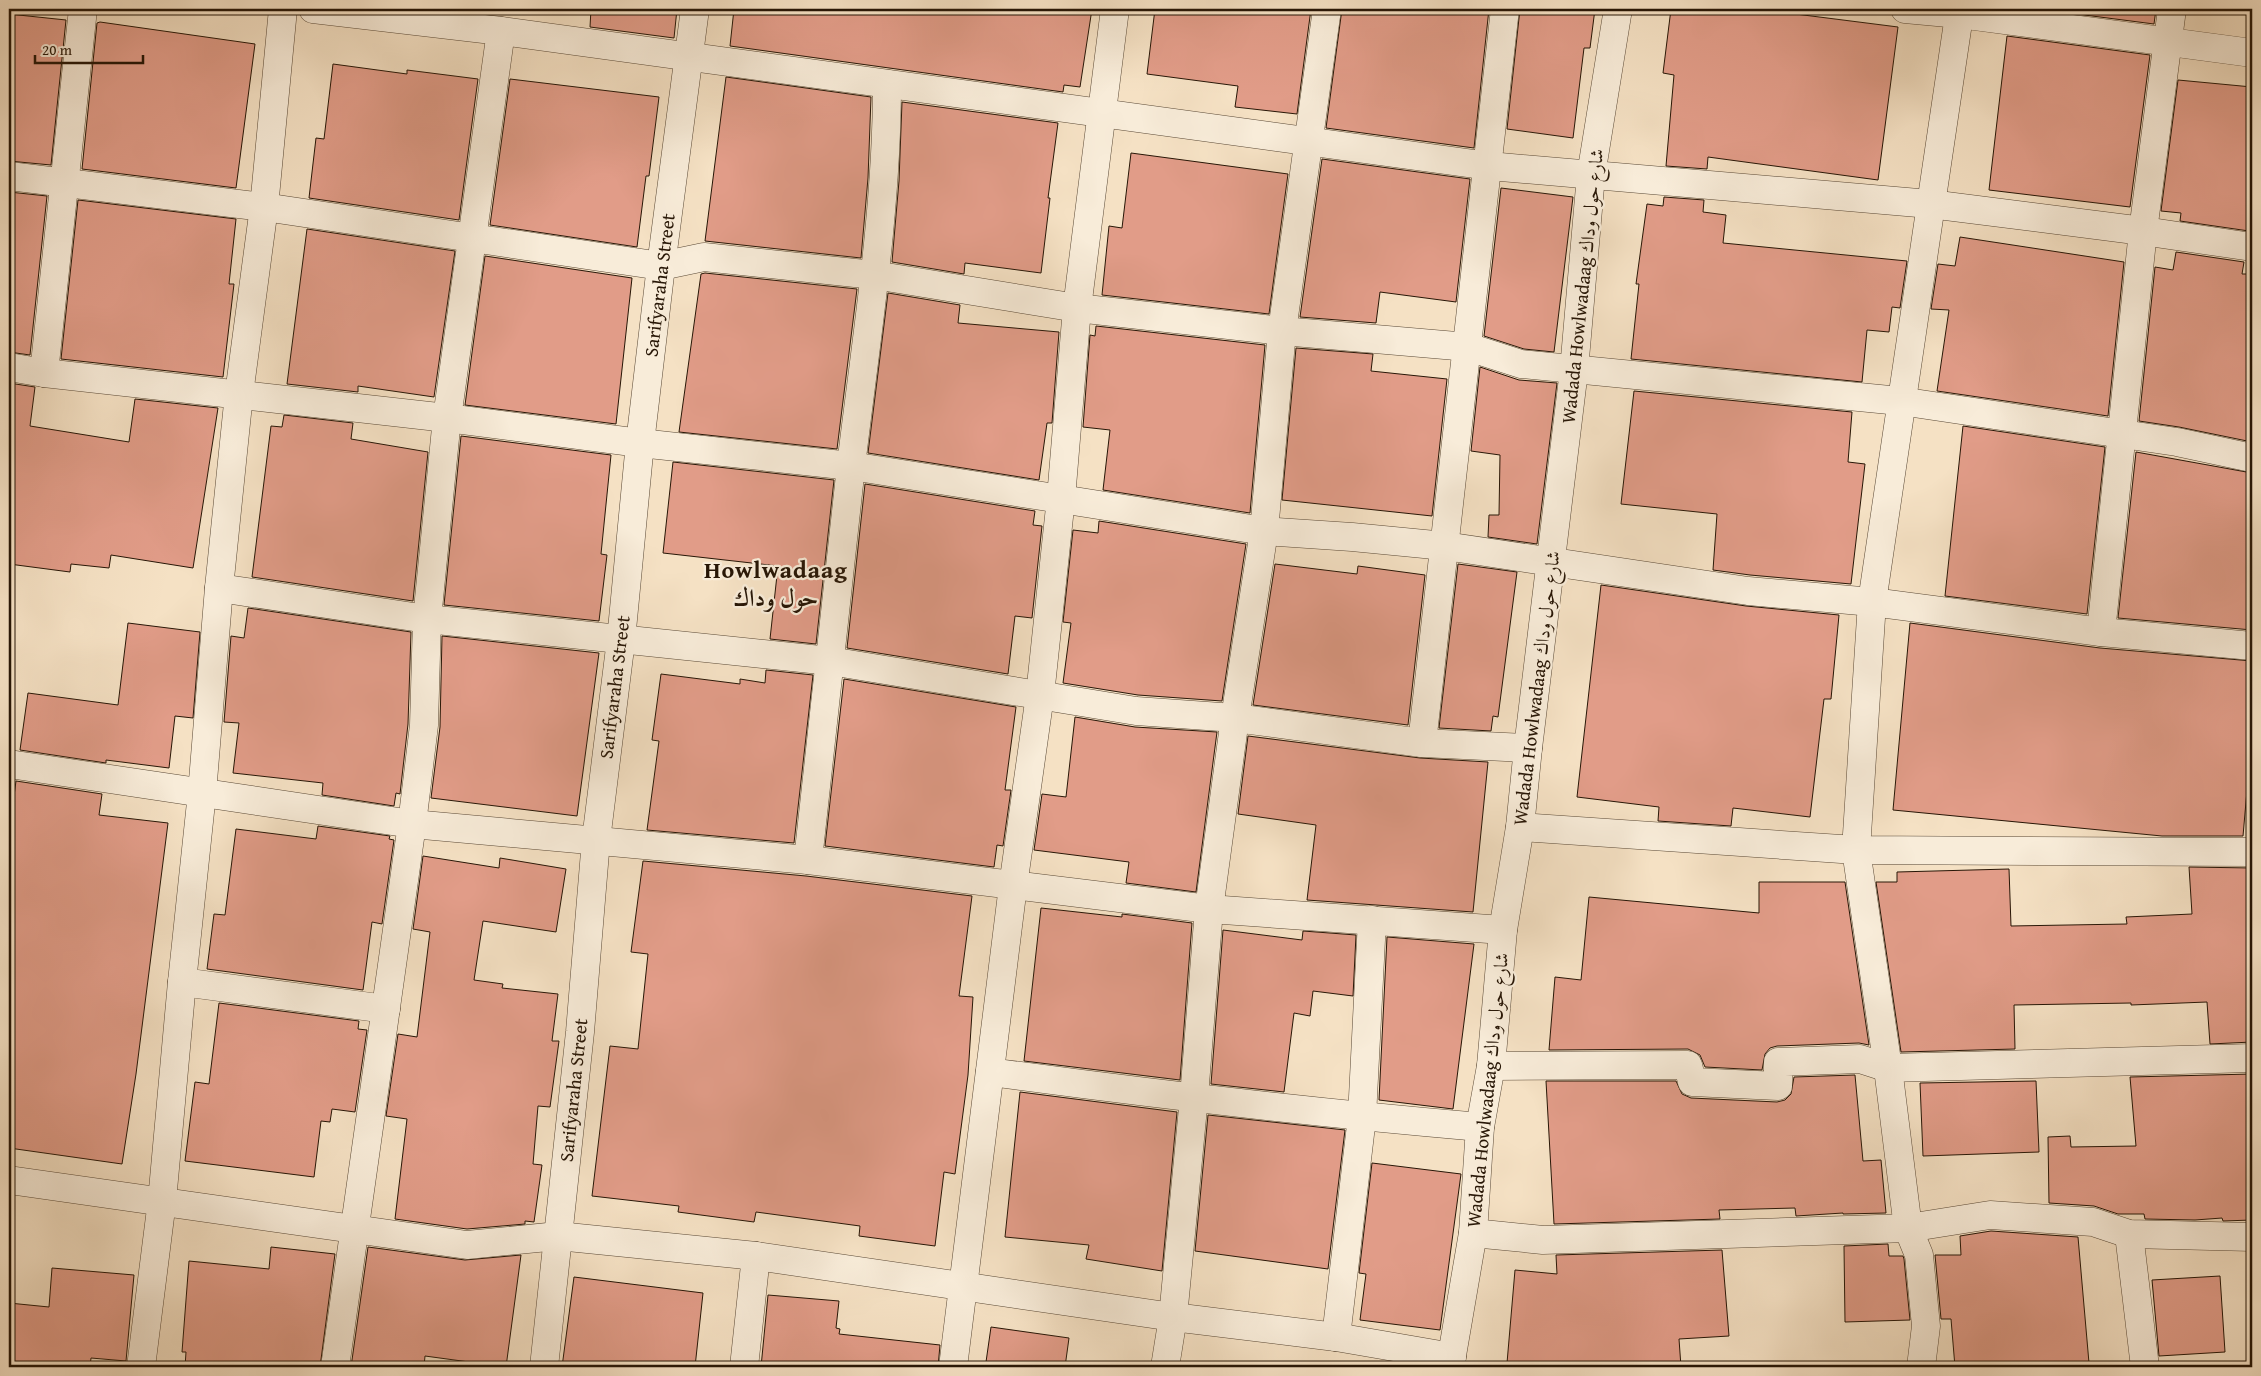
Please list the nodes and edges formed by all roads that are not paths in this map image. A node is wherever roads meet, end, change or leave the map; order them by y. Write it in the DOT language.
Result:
graph roads {
  1 [pos="83,9"];
  2 [pos="283,9"];
  3 [pos="313,9"];
  4 [pos="696,9"];
  5 [pos="1115,9"];
  6 [pos="1327,9"];
  7 [pos="1505,9"];
  8 [pos="1618,9"];
  9 [pos="1905,9"];
  10 [pos="2172,9"];
  11 [pos="1959,11"];
  12 [pos="500,31"];
  13 [pos="2169,41"];
  14 [pos="2252,53"];
  15 [pos="689,58"];
  16 [pos="887,84"];
  17 [pos="1103,112"];
  18 [pos="1307,143"];
  19 [pos="1489,166"];
  20 [pos="1591,174"];
  21 [pos="9,176"];
  22 [pos="65,184"];
  23 [pos="1930,204"];
  24 [pos="264,207"];
  25 [pos="2143,231"];
  26 [pos="471,238"];
  27 [pos="2252,247"];
  28 [pos="661,266"];
  29 [pos="874,274"];
  30 [pos="1077,308"];
  31 [pos="1282,331"];
  32 [pos="1468,347"];
  33 [pos="9,367"];
  34 [pos="1574,370"];
  35 [pos="44,374"];
  36 [pos="239,394"];
  37 [pos="1900,401"];
  38 [pos="447,418"];
  39 [pos="2123,435"];
  40 [pos="640,443"];
  41 [pos="2252,458"];
  42 [pos="851,466"];
  43 [pos="1061,498"];
  44 [pos="1264,531"];
  45 [pos="1445,546"];
  46 [pos="1552,563"];
  47 [pos="219,588"];
  48 [pos="1872,602"];
  49 [pos="427,619"];
  50 [pos="2101,632"];
  51 [pos="620,640"];
  52 [pos="2252,646"];
  53 [pos="830,661"];
  54 [pos="1040,695"];
  55 [pos="1235,718"];
  56 [pos="1422,743"];
  57 [pos="1528,748"];
  58 [pos="9,764"];
  59 [pos="202,793"];
  60 [pos="412,824"];
  61 [pos="1520,827"];
  62 [pos="596,840"];
  63 [pos="1856,850"];
  64 [pos="2252,852"];
  65 [pos="808,860"];
  66 [pos="1013,886"];
  67 [pos="1209,909"];
  68 [pos="1372,920"];
  69 [pos="1503,930"];
  70 [pos="182,982"];
  71 [pos="386,1009"];
  72 [pos="2252,1058"];
  73 [pos="1491,1066"];
  74 [pos="1888,1068"];
  75 [pos="990,1072"];
  76 [pos="1194,1098"];
  77 [pos="1362,1117"];
  78 [pos="1480,1127"];
  79 [pos="9,1180"];
  80 [pos="162,1201"];
  81 [pos="1908,1228"];
  82 [pos="354,1230"];
  83 [pos="1473,1233"];
  84 [pos="2129,1234"];
  85 [pos="558,1236"];
  86 [pos="2252,1237"];
  87 [pos="756,1256"];
  88 [pos="963,1287"];
  89 [pos="1173,1318"];
  90 [pos="1336,1337"];
  91 [pos="1451,1362"];
  92 [pos="141,1367"];
  93 [pos="335,1367"];
  94 [pos="544,1367"];
  95 [pos="744,1367"];
  96 [pos="953,1367"];
  97 [pos="1165,1367"];
  98 [pos="1921,1367"];
  99 [pos="2145,1367"];
  1 -- 22 [label="street"];
  2 -- 24 [label="street"];
  3 -- 12 [label="street"];
  4 -- 15 [label="street, Sarifyaraha Street"];
  5 -- 17 [label="street"];
  6 -- 18 [label="street"];
  7 -- 19 [label="street"];
  8 -- 20 [label="street, Wadada Howlwadaag شارع حول وداك"];
  9 -- 11 [label="street"];
  10 -- 13 [label="street"];
  11 -- 13 [label="street"];
  11 -- 23 [label="street"];
  12 -- 15 [label="street"];
  12 -- 26 [label="street"];
  13 -- 14 [label="street"];
  13 -- 25 [label="street"];
  15 -- 16 [label="street"];
  15 -- 28 [label="street, Sarifyaraha Street"];
  16 -- 17 [label="street"];
  16 -- 29 [label="street"];
  17 -- 18 [label="street"];
  17 -- 30 [label="street"];
  18 -- 19 [label="street"];
  18 -- 31 [label="street"];
  19 -- 20 [label="street"];
  19 -- 32 [label="street"];
  20 -- 23 [label="street"];
  20 -- 34 [label="street, Wadada Howlwadaag شارع حول وداك"];
  21 -- 22 [label="street"];
  22 -- 24 [label="street"];
  22 -- 35 [label="street"];
  23 -- 25 [label="street"];
  23 -- 37 [label="street"];
  24 -- 26 [label="street"];
  24 -- 36 [label="street"];
  25 -- 27 [label="street"];
  25 -- 39 [label="street"];
  26 -- 28 [label="street"];
  26 -- 38 [label="street"];
  28 -- 29 [label="street"];
  28 -- 40 [label="street, Sarifyaraha Street"];
  29 -- 30 [label="street"];
  29 -- 42 [label="street"];
  30 -- 31 [label="street"];
  30 -- 43 [label="street"];
  31 -- 32 [label="street"];
  31 -- 44 [label="street"];
  32 -- 34 [label="street"];
  32 -- 45 [label="street"];
  33 -- 35 [label="street"];
  34 -- 37 [label="street"];
  34 -- 46 [label="street, Wadada Howlwadaag شارع حول وداك"];
  35 -- 36 [label="street"];
  36 -- 38 [label="street"];
  36 -- 47 [label="street"];
  37 -- 39 [label="street"];
  37 -- 48 [label="street"];
  38 -- 40 [label="street"];
  38 -- 49 [label="street"];
  39 -- 41 [label="street"];
  39 -- 50 [label="street"];
  40 -- 42 [label="street"];
  40 -- 51 [label="street, Sarifyaraha Street"];
  42 -- 43 [label="street"];
  42 -- 53 [label="street"];
  43 -- 44 [label="street"];
  43 -- 54 [label="street"];
  44 -- 45 [label="street"];
  44 -- 55 [label="street"];
  45 -- 46 [label="street"];
  45 -- 56 [label="street"];
  46 -- 48 [label="street"];
  46 -- 57 [label="street, Wadada Howlwadaag شارع حول وداك"];
  47 -- 49 [label="street"];
  47 -- 59 [label="street"];
  48 -- 50 [label="street"];
  48 -- 63 [label="street"];
  49 -- 51 [label="street"];
  49 -- 60 [label="street"];
  50 -- 52 [label="street"];
  51 -- 53 [label="street"];
  51 -- 62 [label="street, Sarifyaraha Street"];
  53 -- 54 [label="street"];
  53 -- 65 [label="street"];
  54 -- 55 [label="street"];
  54 -- 66 [label="street"];
  55 -- 56 [label="street"];
  55 -- 67 [label="street"];
  56 -- 57 [label="street"];
  57 -- 61 [label="street, Wadada Howlwadaag شارع حول وداك"];
  58 -- 59 [label="street"];
  59 -- 60 [label="street"];
  59 -- 70 [label="street"];
  60 -- 62 [label="street"];
  60 -- 71 [label="street"];
  61 -- 63 [label="street"];
  61 -- 69 [label="street, Wadada Howlwadaag شارع حول وداك"];
  62 -- 65 [label="street"];
  62 -- 85 [label="street, Sarifyaraha Street"];
  63 -- 64 [label="street"];
  63 -- 74 [label="street"];
  65 -- 66 [label="street"];
  66 -- 67 [label="street"];
  66 -- 75 [label="street"];
  67 -- 68 [label="street"];
  67 -- 76 [label="street"];
  68 -- 69 [label="street"];
  68 -- 77 [label="street"];
  69 -- 73 [label="street, Wadada Howlwadaag شارع حول وداك"];
  70 -- 71 [label="street"];
  70 -- 80 [label="street"];
  71 -- 82 [label="street"];
  72 -- 74 [label="street"];
  73 -- 74 [label="street"];
  73 -- 78 [label="street, Wadada Howlwadaag شارع حول وداك"];
  74 -- 81 [label="street"];
  75 -- 76 [label="street"];
  75 -- 88 [label="street"];
  76 -- 77 [label="street"];
  76 -- 89 [label="street"];
  77 -- 78 [label="street"];
  77 -- 90 [label="street"];
  78 -- 83 [label="street, Wadada Howlwadaag شارع حول وداك"];
  79 -- 80 [label="street"];
  80 -- 82 [label="street"];
  80 -- 92 [label="street"];
  81 -- 83 [label="street"];
  81 -- 84 [label="street"];
  81 -- 98 [label="street"];
  82 -- 85 [label="street"];
  82 -- 93 [label="street"];
  83 -- 91 [label="street, Wadada Howlwadaag شارع حول وداك"];
  84 -- 86 [label="street"];
  84 -- 99 [label="street"];
  85 -- 87 [label="street"];
  85 -- 94 [label="street, Sarifyaraha Street"];
  87 -- 88 [label="street"];
  87 -- 95 [label="street"];
  88 -- 89 [label="street"];
  88 -- 96 [label="street"];
  89 -- 90 [label="street"];
  89 -- 97 [label="street"];
  90 -- 91 [label="street"];
}
